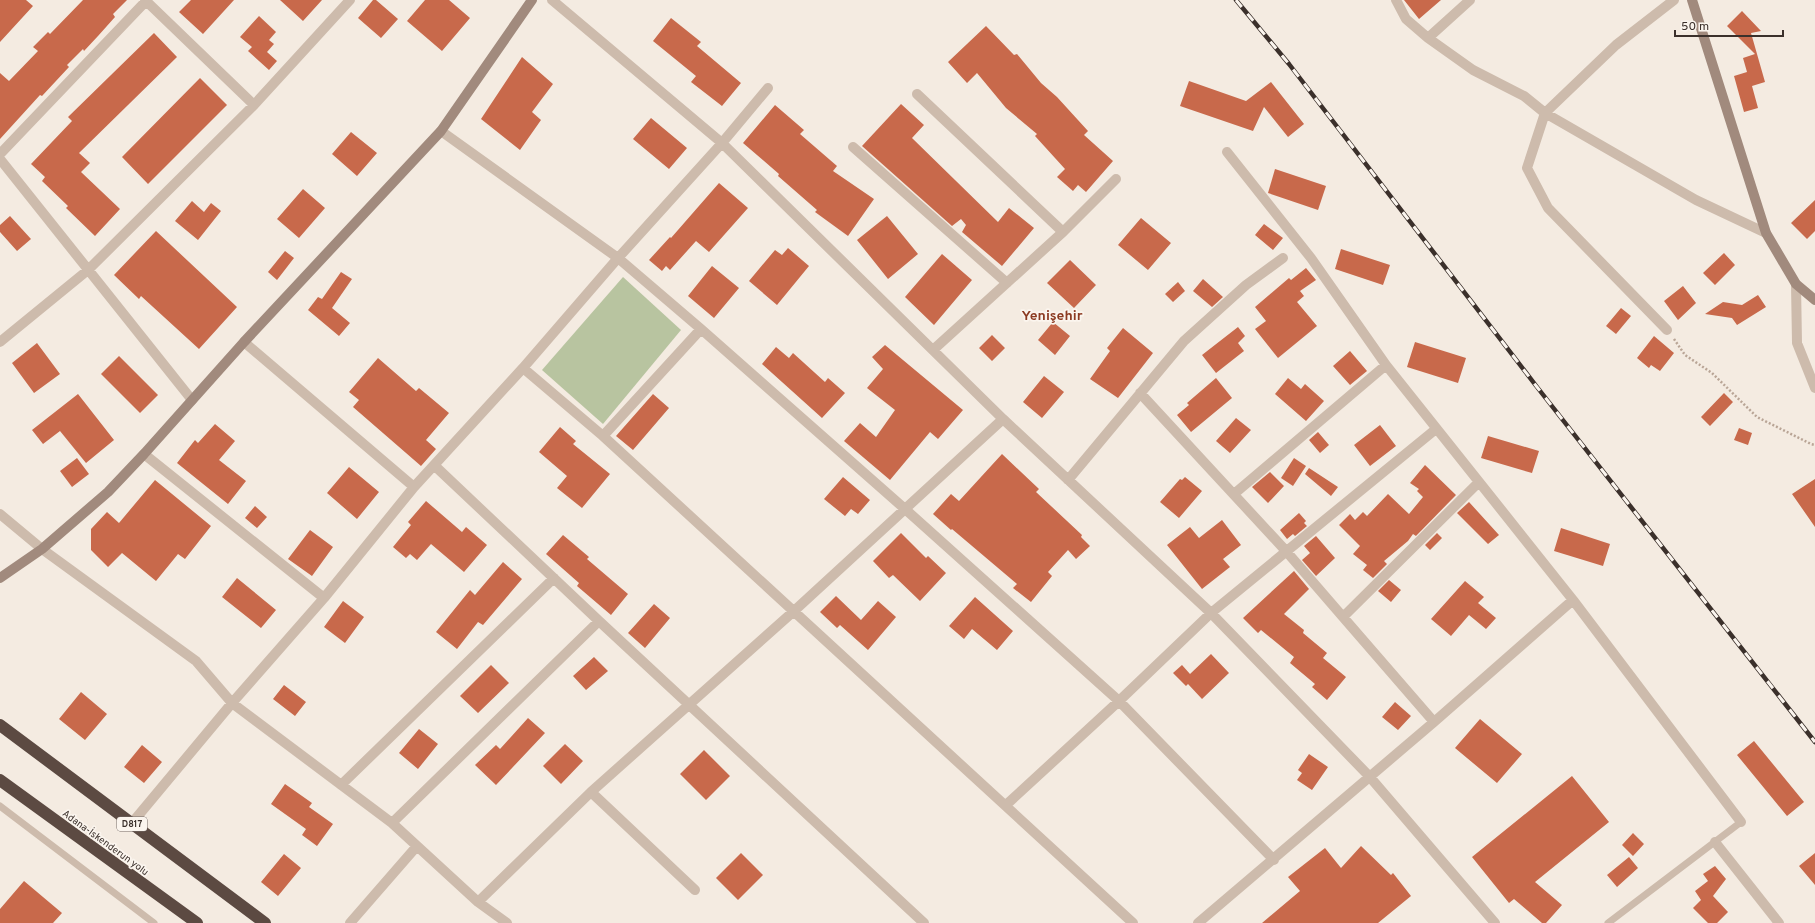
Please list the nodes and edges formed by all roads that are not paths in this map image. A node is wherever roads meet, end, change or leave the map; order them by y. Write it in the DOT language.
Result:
graph roads {
  1 [pos="146,0"];
  2 [pos="350,0"];
  3 [pos="532,0"];
  4 [pos="552,0"];
  5 [pos="1396,0"];
  6 [pos="1470,0"];
  7 [pos="1674,0"];
  8 [pos="1692,0"];
  9 [pos="1428,38"];
  10 [pos="768,88"];
  11 [pos="917,94"];
  12 [pos="254,105"];
  13 [pos="1546,113"];
  14 [pos="441,131"];
  15 [pos="722,143"];
  16 [pos="853,148"];
  17 [pos="1227,152"];
  18 [pos="0,154"];
  19 [pos="0,159"];
  20 [pos="1116,179"];
  21 [pos="1064,232"];
  22 [pos="1766,233"];
  23 [pos="618,258"];
  24 [pos="1283,258"];
  25 [pos="88,270"];
  26 [pos="1007,283"];
  27 [pos="1796,284"];
  28 [pos="1815,300"];
  29 [pos="701,329"];
  30 [pos="1667,330"];
  31 [pos="0,342"];
  32 [pos="244,342"];
  33 [pos="933,350"];
  34 [pos="1386,365"];
  35 [pos="523,368"];
  36 [pos="1815,388"];
  37 [pos="1140,393"];
  38 [pos="192,400"];
  39 [pos="1003,419"];
  40 [pos="1436,429"];
  41 [pos="603,436"];
  42 [pos="144,454"];
  43 [pos="435,466"];
  44 [pos="1068,480"];
  45 [pos="1479,482"];
  46 [pos="414,487"];
  47 [pos="1234,494"];
  48 [pos="905,509"];
  49 [pos="0,514"];
  50 [pos="42,549"];
  51 [pos="1286,551"];
  52 [pos="0,578"];
  53 [pos="554,578"];
  54 [pos="324,598"];
  55 [pos="1573,600"];
  56 [pos="794,611"];
  57 [pos="1211,613"];
  58 [pos="1344,617"];
  59 [pos="599,622"];
  60 [pos="1119,701"];
  61 [pos="232,703"];
  62 [pos="689,704"];
  63 [pos="1434,722"];
  64 [pos="0,725"];
  65 [pos="1369,776"];
  66 [pos="0,780"];
  67 [pos="341,785"];
  68 [pos="591,792"];
  69 [pos="1006,805"];
  70 [pos="0,806"];
  71 [pos="1741,822"];
  72 [pos="132,823"];
  73 [pos="392,823"];
  74 [pos="1715,842"];
  75 [pos="417,846"];
  76 [pos="1274,860"];
  77 [pos="696,890"];
  78 [pos="478,902"];
  79 [pos="154,923"];
  80 [pos="197,923"];
  81 [pos="265,923"];
  82 [pos="350,923"];
  83 [pos="507,923"];
  84 [pos="924,923"];
  85 [pos="1133,923"];
  86 [pos="1198,923"];
  87 [pos="1495,923"];
  88 [pos="1608,923"];
  89 [pos="1779,923"];
  1 -- 12 [label="street"];
  1 -- 18 [label="street"];
  2 -- 12 [label="street"];
  3 -- 14 [label="street"];
  4 -- 15 [label="street"];
  5 -- 9 [label="street"];
  6 -- 9 [label="street"];
  7 -- 13 [label="street"];
  8 -- 22 [label="street"];
  9 -- 13 [label="street"];
  10 -- 15 [label="street"];
  11 -- 21 [label="street"];
  12 -- 25 [label="street"];
  13 -- 22 [label="street"];
  13 -- 30 [label="street"];
  14 -- 23 [label="street"];
  14 -- 32 [label="street"];
  15 -- 23 [label="street"];
  15 -- 33 [label="street"];
  16 -- 26 [label="street"];
  17 -- 34 [label="street"];
  19 -- 25 [label="street"];
  20 -- 21 [label="street"];
  21 -- 26 [label="street"];
  22 -- 27 [label="street"];
  23 -- 29 [label="street"];
  23 -- 35 [label="street"];
  24 -- 37 [label="street"];
  25 -- 31 [label="street"];
  25 -- 38 [label="street"];
  26 -- 33 [label="street"];
  27 -- 28 [label="street"];
  27 -- 36 [label="street"];
  29 -- 41 [label="street"];
  29 -- 48 [label="street"];
  32 -- 38 [label="street"];
  32 -- 46 [label="street"];
  33 -- 39 [label="street"];
  34 -- 40 [label="street"];
  34 -- 47 [label="street"];
  35 -- 41 [label="street"];
  35 -- 43 [label="street"];
  37 -- 44 [label="street"];
  37 -- 47 [label="street"];
  38 -- 42 [label="street"];
  39 -- 44 [label="street"];
  39 -- 48 [label="street"];
  40 -- 45 [label="street"];
  40 -- 51 [label="street"];
  41 -- 56 [label="street"];
  42 -- 50 [label="street"];
  42 -- 54 [label="street"];
  43 -- 46 [label="street"];
  43 -- 53 [label="street"];
  44 -- 57 [label="street"];
  45 -- 55 [label="street"];
  45 -- 58 [label="street"];
  46 -- 54 [label="street"];
  47 -- 51 [label="street"];
  48 -- 56 [label="street"];
  48 -- 60 [label="street"];
  49 -- 50 [label="street"];
  50 -- 52 [label="street"];
  50 -- 61 [label="street"];
  51 -- 57 [label="street"];
  51 -- 58 [label="street"];
  53 -- 59 [label="street"];
  53 -- 67 [label="street"];
  54 -- 61 [label="street"];
  55 -- 63 [label="street"];
  55 -- 71 [label="street"];
  56 -- 62 [label="street"];
  56 -- 69 [label="street"];
  57 -- 60 [label="street"];
  57 -- 65 [label="street"];
  58 -- 63 [label="street"];
  59 -- 62 [label="street"];
  59 -- 73 [label="street"];
  60 -- 69 [label="street"];
  60 -- 76 [label="street"];
  61 -- 67 [label="street"];
  61 -- 72 [label="street"];
  62 -- 68 [label="street"];
  62 -- 84 [label="street"];
  63 -- 65 [label="street"];
  64 -- 72 [label="highway, D817"];
  65 -- 76 [label="street"];
  65 -- 87 [label="street"];
  66 -- 80 [label="highway, Adana-İskenderun yolu"];
  67 -- 73 [label="street"];
  68 -- 77 [label="street"];
  68 -- 78 [label="street"];
  69 -- 85 [label="street"];
  70 -- 79 [label="lane"];
  71 -- 74 [label="lane"];
  72 -- 81 [label="highway, D817"];
  73 -- 75 [label="street"];
  74 -- 88 [label="lane"];
  74 -- 89 [label="street"];
  75 -- 78 [label="street"];
  75 -- 82 [label="street"];
  76 -- 86 [label="street"];
  78 -- 83 [label="street"];
}
